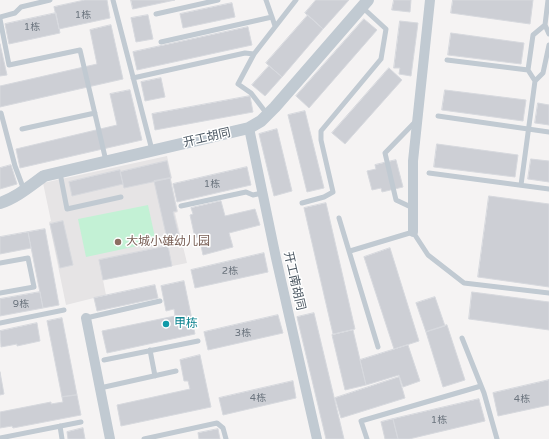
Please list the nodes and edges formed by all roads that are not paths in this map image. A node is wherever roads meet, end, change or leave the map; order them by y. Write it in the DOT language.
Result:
graph roads {
  1 [pos="50,0"];
  2 [pos="113,0"];
  3 [pos="218,0"];
  4 [pos="266,0"];
  5 [pos="296,0"];
  6 [pos="430,0"];
  7 [pos="548,0"];
  8 [pos="365,4"];
  9 [pos="548,13"];
  10 [pos="156,14"];
  11 [pos="272,17"];
  12 [pos="0,18"];
  13 [pos="545,25"];
  14 [pos="275,26"];
  15 [pos="549,34"];
  16 [pos="161,42"];
  17 [pos="549,45"];
  18 [pos="254,54"];
  19 [pos="446,60"];
  20 [pos="528,70"];
  21 [pos="546,74"];
  22 [pos="133,78"];
  23 [pos="535,81"];
  24 [pos="1,113"];
  25 [pos="95,113"];
  26 [pos="267,115"];
  27 [pos="438,116"];
  28 [pos="417,120"];
  29 [pos="248,128"];
  30 [pos="22,129"];
  31 [pos="528,129"];
  32 [pos="549,132"];
  33 [pos="152,150"];
  34 [pos="106,161"];
  35 [pos="60,172"];
  36 [pos="429,173"];
  37 [pos="521,185"];
  38 [pos="549,189"];
  39 [pos="24,190"];
  40 [pos="262,193"];
  41 [pos="121,198"];
  42 [pos="0,203"];
  43 [pos="302,203"];
  44 [pos="181,206"];
  45 [pos="413,208"];
  46 [pos="339,218"];
  47 [pos="413,232"];
  48 [pos="350,251"];
  49 [pos="0,264"];
  50 [pos="0,293"];
  51 [pos="549,293"];
  52 [pos="160,301"];
  53 [pos="64,310"];
  54 [pos="86,318"];
  55 [pos="0,323"];
  56 [pos="462,338"];
  57 [pos="198,340"];
  58 [pos="378,347"];
  59 [pos="150,350"];
  60 [pos="104,360"];
  61 [pos="176,371"];
  62 [pos="155,376"];
  63 [pos="481,386"];
  64 [pos="100,388"];
  65 [pos="81,422"];
  66 [pos="60,426"];
  67 [pos="16,437"];
  68 [pos="0,438"];
  69 [pos="62,439"];
  70 [pos="110,439"];
  71 [pos="144,439"];
  72 [pos="226,439"];
  73 [pos="317,439"];
  74 [pos="367,439"];
  75 [pos="497,439"];
  1 -- 12 [label="lane"];
  2 -- 22 [label="lane"];
  3 -- 10 [label="lane"];
  4 -- 11 [label="lane"];
  5 -- 14 [label="lane"];
  6 -- 28 [label="street"];
  7 -- 9 [label="lane"];
  8 -- 26 [label="street, 开工胡同"];
  8 -- 43 [label="lane"];
  9 -- 13 [label="lane"];
  11 -- 14 [label="lane"];
  11 -- 16 [label="lane"];
  12 -- 25 [label="lane"];
  13 -- 15 [label="lane"];
  13 -- 20 [label="lane"];
  14 -- 18 [label="lane"];
  17 -- 21 [label="lane"];
  18 -- 22 [label="lane"];
  18 -- 26 [label="lane"];
  19 -- 20 [label="lane"];
  20 -- 23 [label="lane"];
  21 -- 23 [label="lane"];
  22 -- 33 [label="lane"];
  23 -- 31 [label="lane"];
  24 -- 39 [label="lane"];
  25 -- 30 [label="lane"];
  25 -- 34 [label="lane"];
  26 -- 29 [label="street, 开工胡同"];
  27 -- 31 [label="lane"];
  28 -- 45 [label="street"];
  28 -- 45 [label="lane"];
  29 -- 33 [label="street, 开工胡同"];
  29 -- 40 [label="street, 开工南胡同"];
  31 -- 32 [label="lane"];
  31 -- 37 [label="lane"];
  33 -- 34 [label="street, 开工胡同"];
  34 -- 35 [label="street, 开工胡同"];
  35 -- 39 [label="street, 开工胡同"];
  35 -- 41 [label="lane"];
  36 -- 37 [label="lane"];
  37 -- 38 [label="lane"];
  39 -- 42 [label="street, 开工胡同"];
  40 -- 44 [label="lane"];
  40 -- 73 [label="street, 开工南胡同"];
  45 -- 47 [label="street"];
  46 -- 48 [label="lane"];
  47 -- 48 [label="lane"];
  47 -- 51 [label="lane"];
  48 -- 58 [label="lane"];
  49 -- 50 [label="lane"];
  52 -- 54 [label="lane"];
  53 -- 55 [label="lane"];
  54 -- 64 [label="street"];
  56 -- 63 [label="lane"];
  57 -- 59 [label="lane"];
  59 -- 60 [label="lane"];
  59 -- 62 [label="lane"];
  61 -- 62 [label="lane"];
  62 -- 64 [label="lane"];
  63 -- 74 [label="lane"];
  63 -- 75 [label="lane"];
  64 -- 70 [label="street"];
  65 -- 66 [label="lane"];
  66 -- 67 [label="lane"];
  66 -- 69 [label="lane"];
  67 -- 68 [label="lane"];
  71 -- 72 [label="lane"];
}
